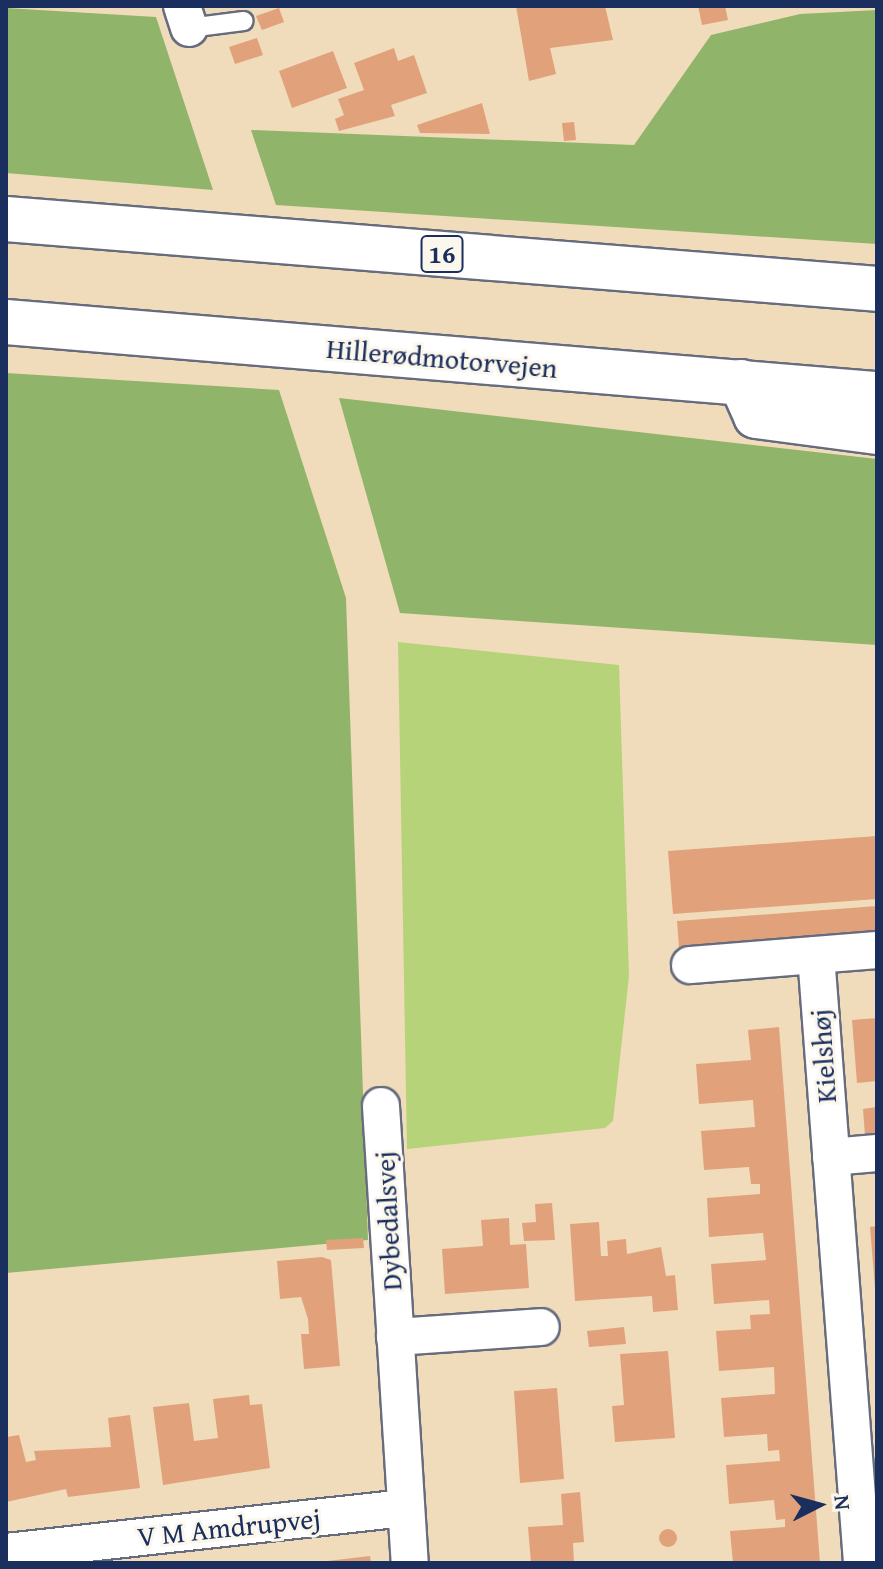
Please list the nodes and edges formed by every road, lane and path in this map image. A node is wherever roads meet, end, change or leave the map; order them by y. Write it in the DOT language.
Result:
graph roads {
  1 [pos="186,17"];
  2 [pos="244,21"];
  3 [pos="6,219"];
  4 [pos="877,289"];
  5 [pos="6,322"];
  6 [pos="741,382"];
  7 [pos="877,394"];
  8 [pos="877,432"];
  9 [pos="877,950"];
  10 [pos="816,955"];
  11 [pos="690,965"];
  12 [pos="381,1106"];
  13 [pos="877,1153"];
  14 [pos="831,1157"];
  15 [pos="541,1327"];
  16 [pos="395,1337"];
  17 [pos="861,1352"];
  18 [pos="405,1508"];
  19 [pos="6,1552"];
  20 [pos="867,1557"];
  21 [pos="410,1563"];
  1 -- 2 [label="lane"];
  3 -- 4 [label="highway, 16"];
  5 -- 6 [label="highway, Hillerødmotorvejen"];
  6 -- 7 [label="highway, Hillerødmotorvejen"];
  6 -- 8 [label="highway"];
  9 -- 10 [label="street"];
  10 -- 11 [label="street"];
  10 -- 14 [label="street, Kielshøj"];
  12 -- 16 [label="street, Dybedalsvej"];
  13 -- 14 [label="street"];
  14 -- 17 [label="street, Kielshøj"];
  15 -- 16 [label="street"];
  16 -- 18 [label="street, Dybedalsvej"];
  17 -- 20 [label="street, Kielshøj"];
  18 -- 19 [label="street, V M Amdrupvej"];
  18 -- 21 [label="street, Dybedalsvej"];
}
